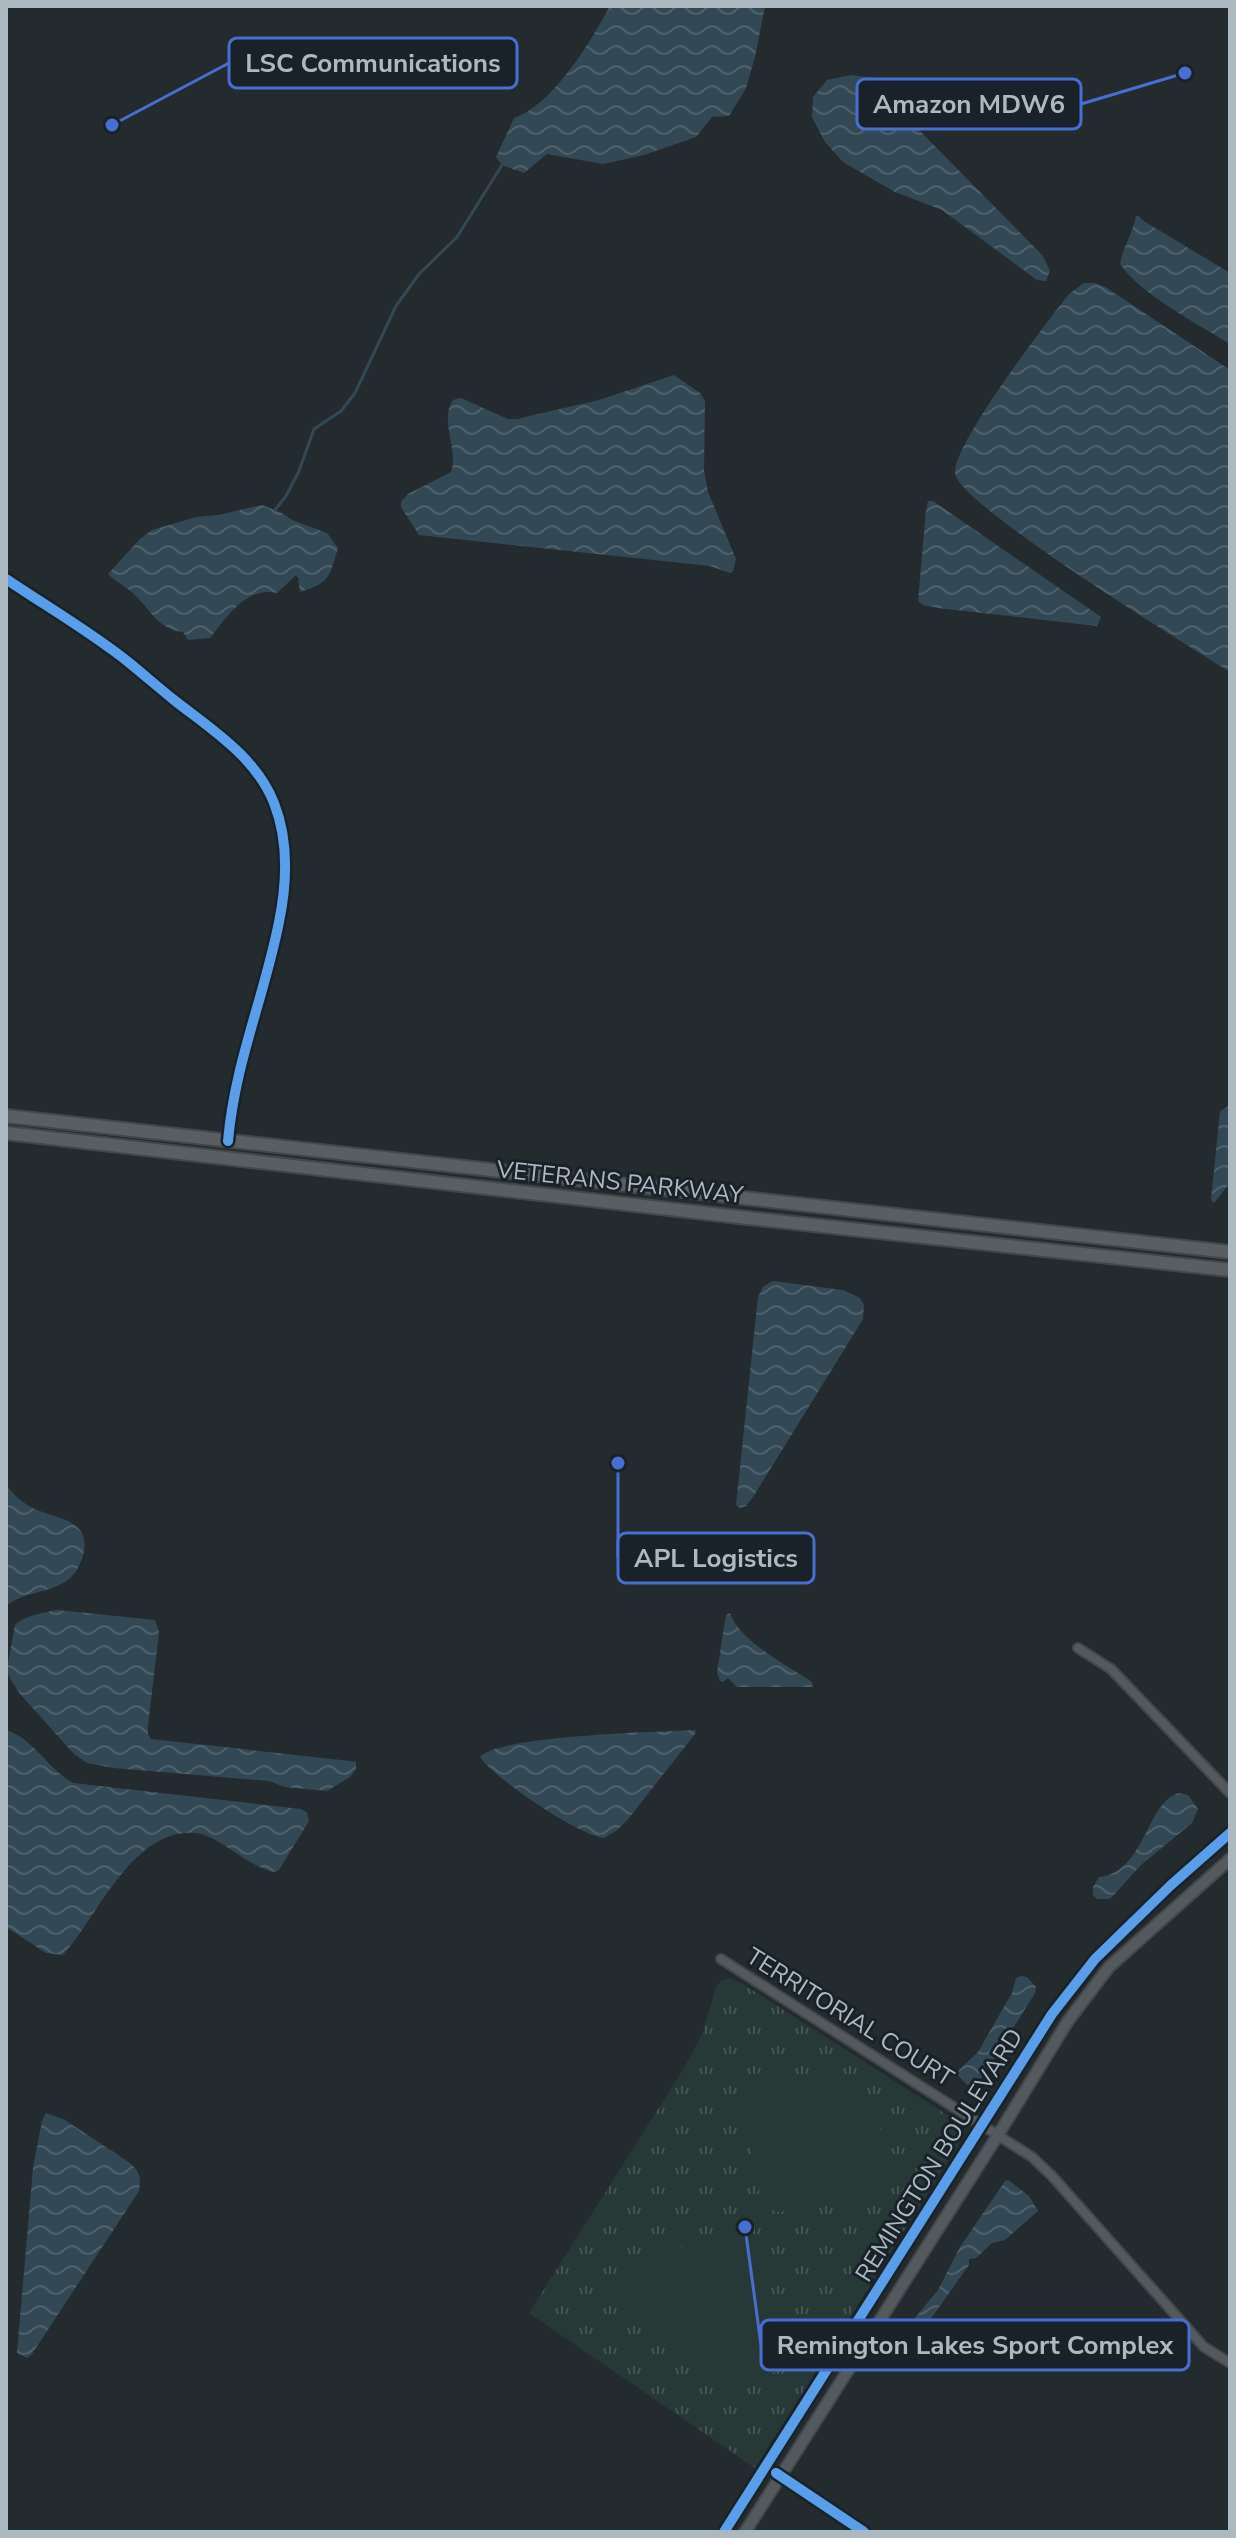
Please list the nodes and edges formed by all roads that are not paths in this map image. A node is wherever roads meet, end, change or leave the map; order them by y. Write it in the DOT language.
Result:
graph roads {
  1 [pos="6,579"];
  2 [pos="6,1116"];
  3 [pos="6,1133"];
  4 [pos="228,1141"];
  5 [pos="1230,1252"];
  6 [pos="1230,1270"];
  7 [pos="1078,1648"];
  8 [pos="1230,1793"];
  9 [pos="1230,1833"];
  10 [pos="1230,1859"];
  11 [pos="721,1959"];
  12 [pos="983,2124"];
  13 [pos="998,2135"];
  14 [pos="1230,2363"];
  15 [pos="724,2532"];
  16 [pos="745,2532"];
  1 -- 4 [label="street"];
  2 -- 4 [label="main road, VETERANS PARKWAY"];
  3 -- 6 [label="main road, VETERANS PARKWAY"];
  4 -- 5 [label="main road, VETERANS PARKWAY"];
  7 -- 8 [label="street"];
  9 -- 12 [label="street, REMINGTON BOULEVARD"];
  10 -- 13 [label="street, REMINGTON BOULEVARD"];
  11 -- 12 [label="street, TERRITORIAL COURT"];
  12 -- 13 [label="street, TERRITORIAL COURT"];
  12 -- 15 [label="street, REMINGTON BOULEVARD"];
  13 -- 14 [label="street, TERRITORIAL COURT"];
  13 -- 16 [label="street, REMINGTON BOULEVARD"];
}
